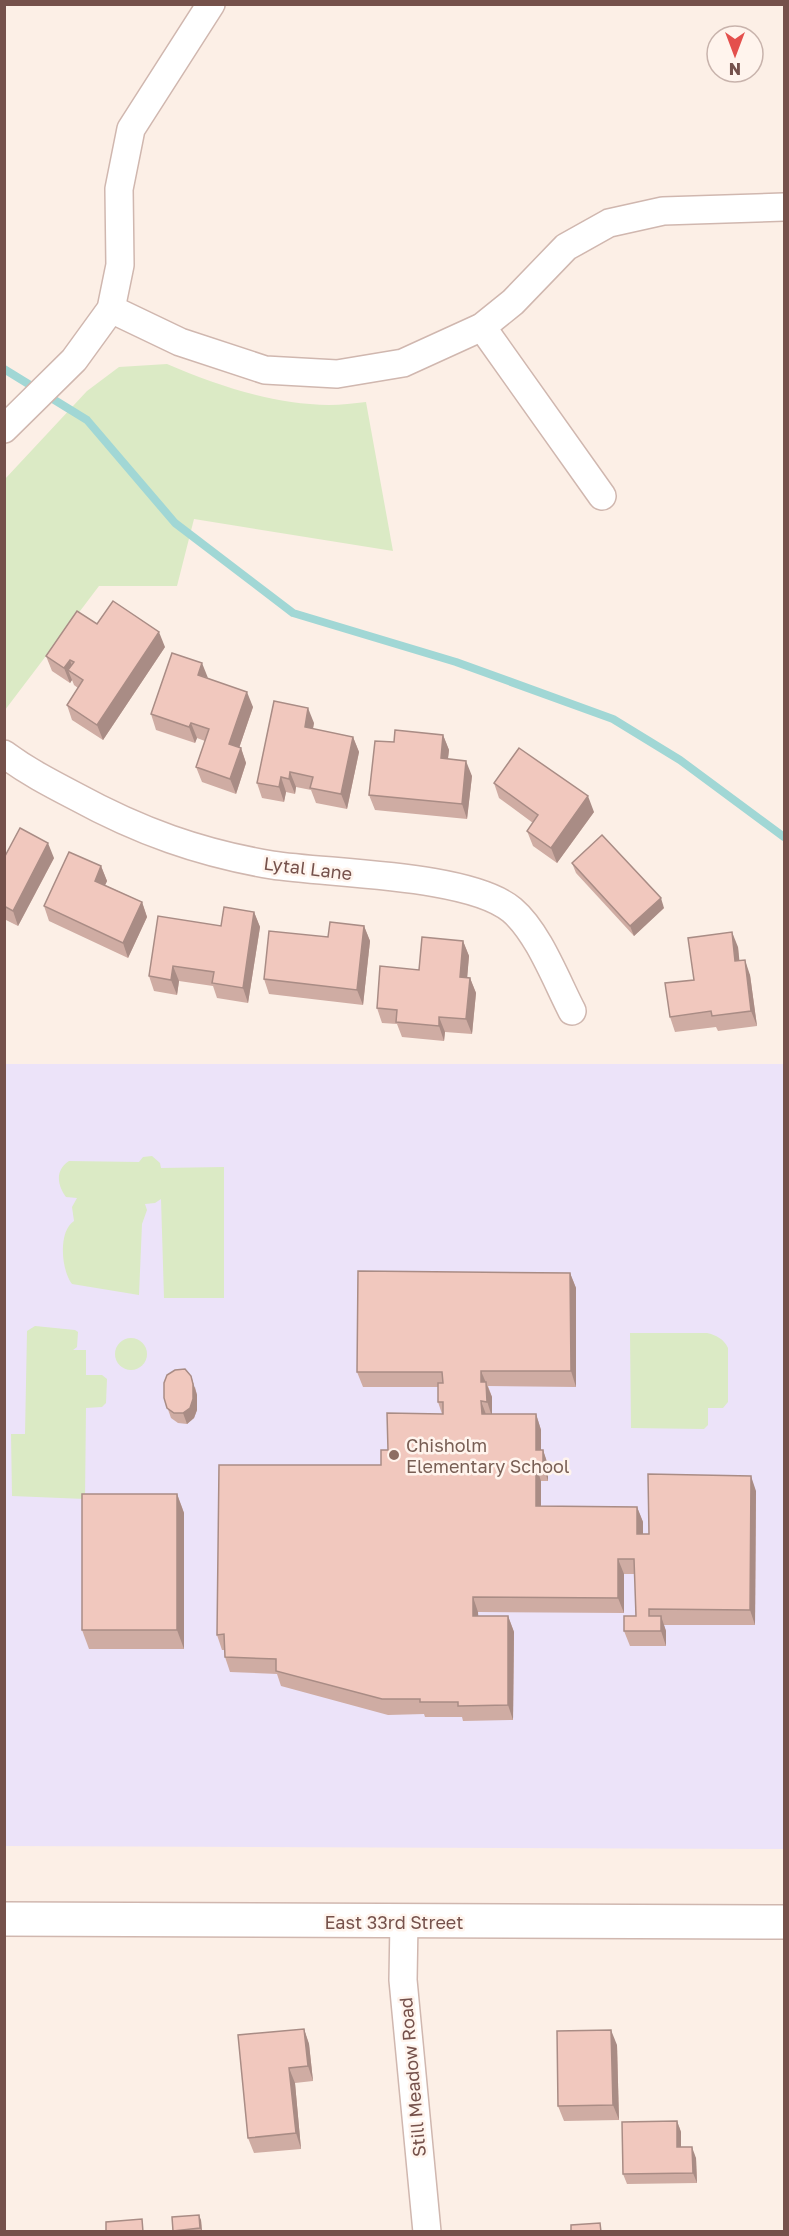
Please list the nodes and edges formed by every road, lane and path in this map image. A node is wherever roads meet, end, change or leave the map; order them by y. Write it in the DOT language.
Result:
graph roads {
  1 [pos="211,4"];
  2 [pos="784,207"];
  3 [pos="111,309"];
  4 [pos="482,327"];
  5 [pos="4,429"];
  6 [pos="602,496"];
  7 [pos="4,754"];
  8 [pos="572,1011"];
  9 [pos="4,1920"];
  10 [pos="404,1922"];
  11 [pos="784,1922"];
  12 [pos="427,2232"];
  1 -- 3 [label="street"];
  2 -- 4 [label="street"];
  3 -- 4 [label="street"];
  3 -- 5 [label="street"];
  4 -- 6 [label="street"];
  7 -- 8 [label="street, Lytal Lane"];
  9 -- 10 [label="street, East 33rd Street"];
  10 -- 11 [label="street, East 33rd Street"];
  10 -- 12 [label="street, Still Meadow Road"];
}
